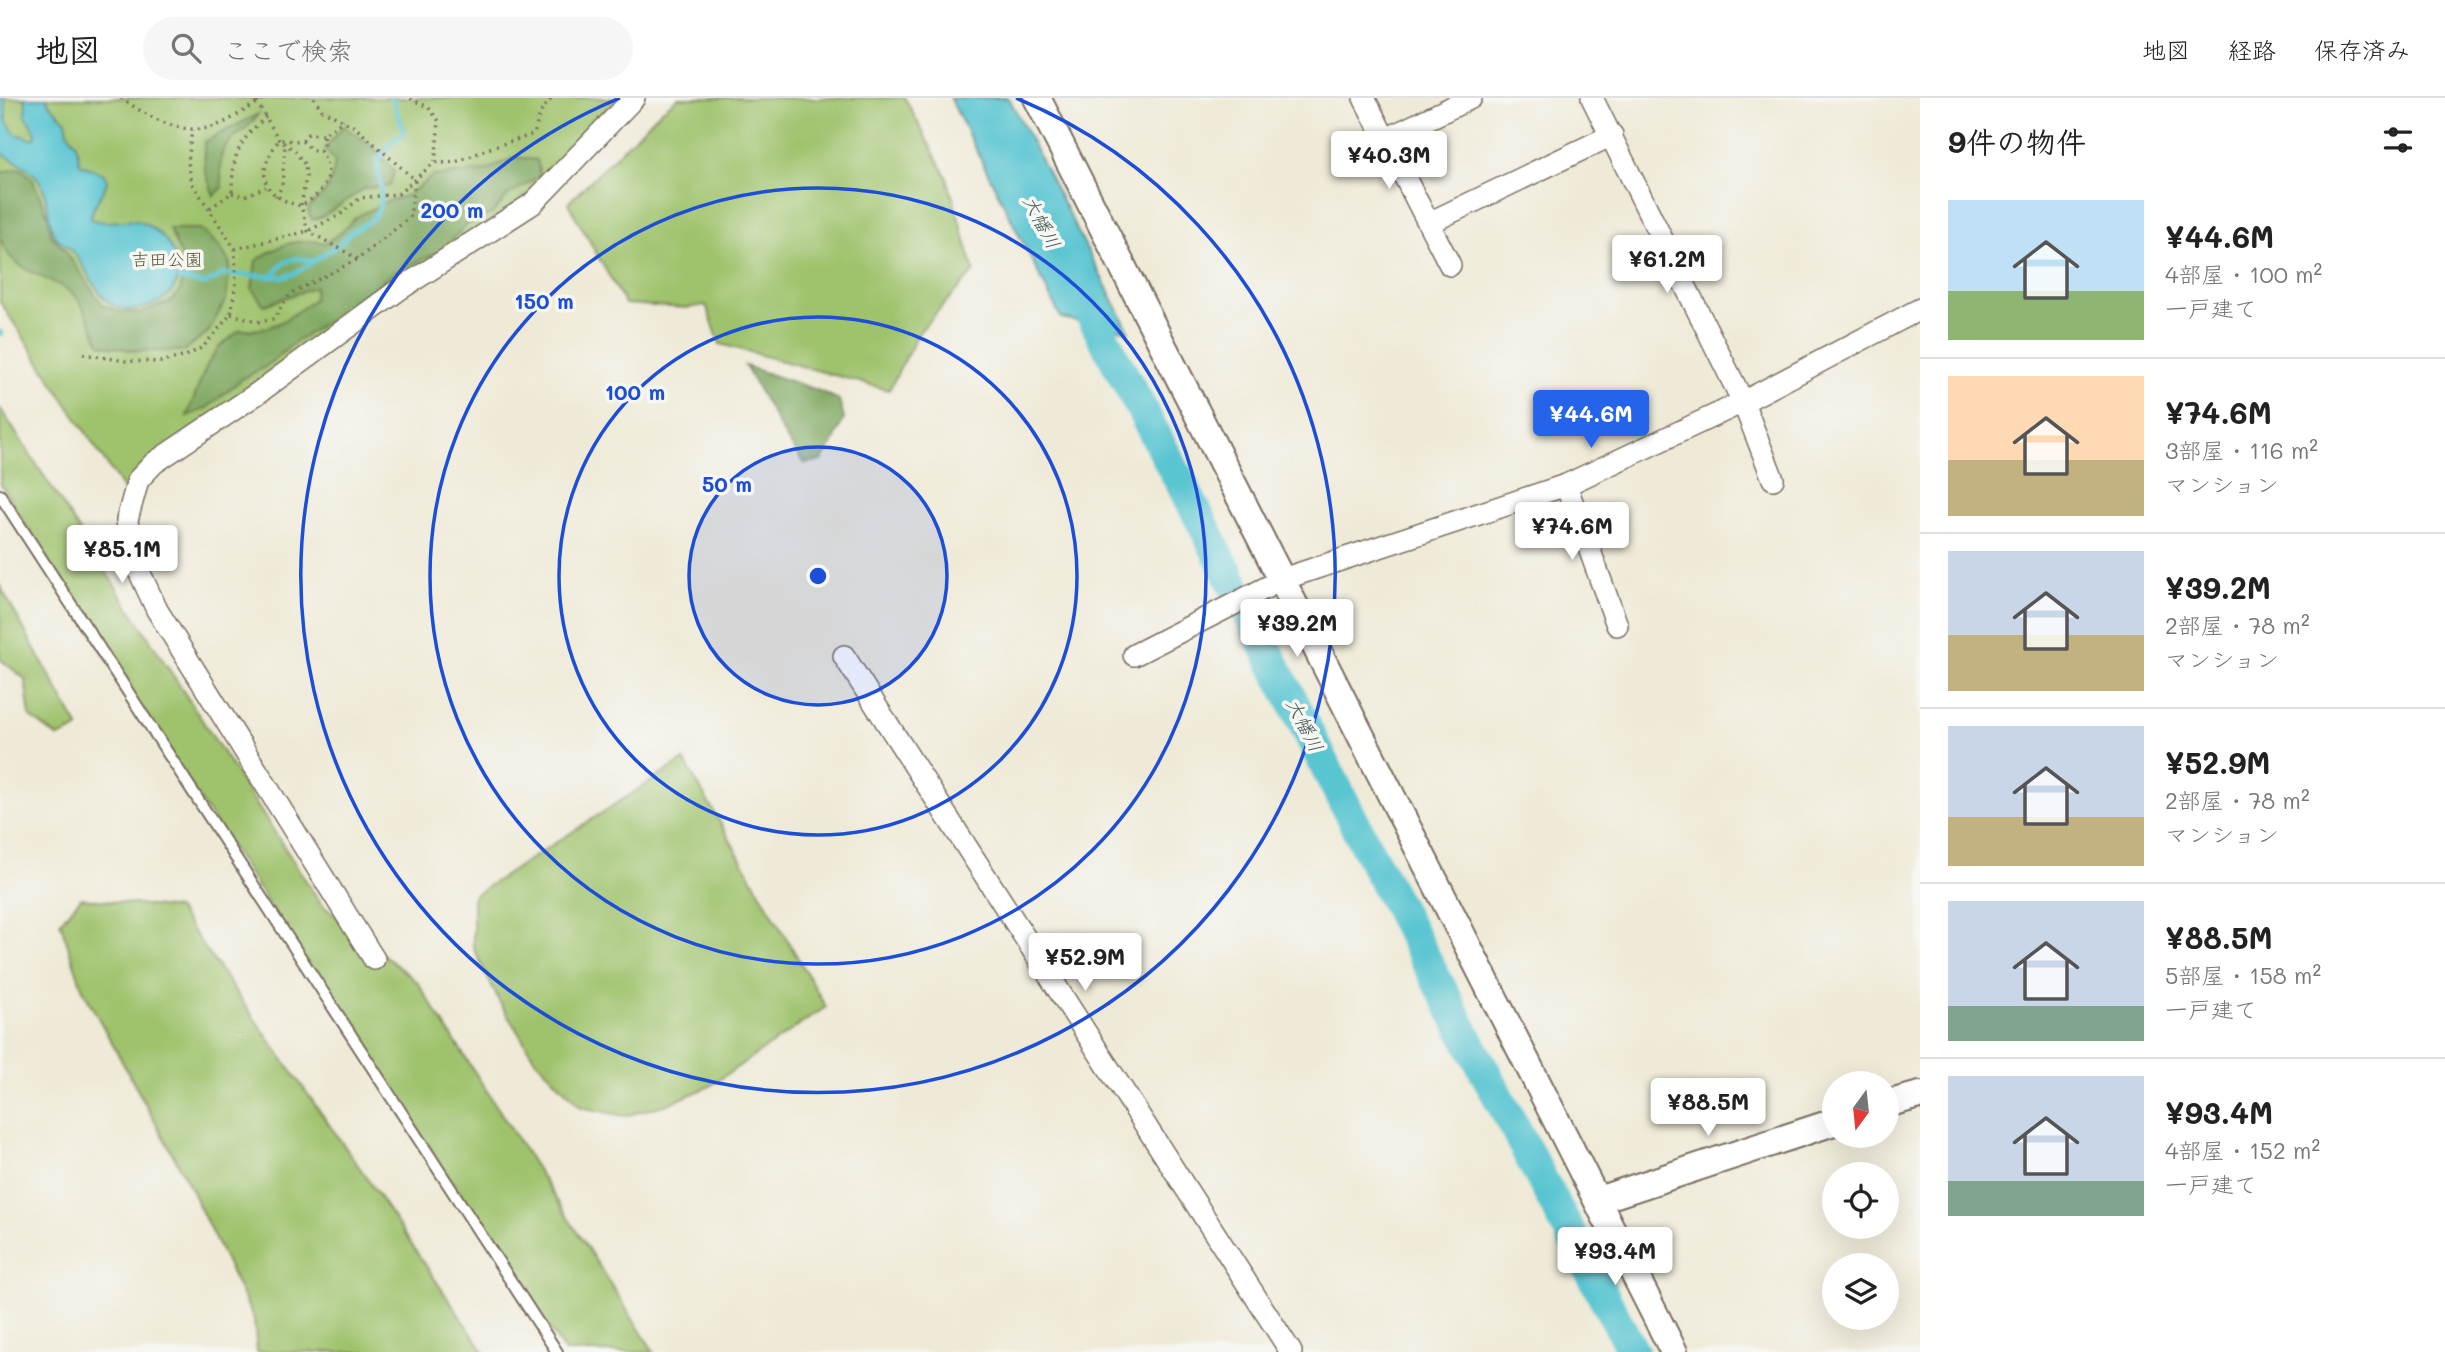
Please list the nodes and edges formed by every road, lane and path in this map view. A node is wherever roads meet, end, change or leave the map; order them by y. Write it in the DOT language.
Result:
graph roads {
  1 [pos="121,98"];
  2 [pos="265,98"];
  3 [pos="314,98"];
  4 [pos="410,98"];
  5 [pos="552,98"];
  6 [pos="634,98"];
  7 [pos="1037,98"];
  8 [pos="1364,98"];
  9 [pos="1471,98"];
  10 [pos="1592,98"];
  11 [pos="257,102"];
  12 [pos="266,117"];
  13 [pos="344,120"];
  14 [pos="192,130"];
  15 [pos="323,135"];
  16 [pos="1612,135"];
  17 [pos="1386,139"];
  18 [pos="279,140"];
  19 [pos="302,141"];
  20 [pos="285,144"];
  21 [pos="320,151"];
  22 [pos="435,162"];
  23 [pos="415,180"];
  24 [pos="266,187"];
  25 [pos="232,193"];
  26 [pos="276,197"];
  27 [pos="301,206"];
  28 [pos="210,208"];
  29 [pos="1429,223"];
  30 [pos="308,231"];
  31 [pos="235,249"];
  32 [pos="358,259"];
  33 [pos="1450,265"];
  34 [pos="1920,309"];
  35 [pos="231,314"];
  36 [pos="83,354"];
  37 [pos="1743,402"];
  38 [pos="1773,479"];
  39 [pos="1566,485"];
  40 [pos="0,495"];
  41 [pos="1273,584"];
  42 [pos="1617,625"];
  43 [pos="1134,654"];
  44 [pos="844,656"];
  45 [pos="374,959"];
  46 [pos="1920,1095"];
  47 [pos="1899,1101"];
  48 [pos="1822,1126"];
  49 [pos="1598,1200"];
  50 [pos="557,1352"];
  51 [pos="1291,1352"];
  52 [pos="1674,1352"];
  1 -- 14 [label="path"];
  2 -- 11 [label="path"];
  3 -- 13 [label="path"];
  4 -- 22 [label="path"];
  5 -- 22 [label="path"];
  6 -- 45 [label="street"];
  7 -- 41 [label="street"];
  8 -- 17 [label="street"];
  9 -- 17 [label="street"];
  10 -- 16 [label="street"];
  11 -- 12 [label="path"];
  11 -- 14 [label="path"];
  12 -- 18 [label="path"];
  12 -- 25 [label="path"];
  13 -- 15 [label="path"];
  13 -- 23 [label="path"];
  14 -- 28 [label="path"];
  15 -- 19 [label="path"];
  15 -- 21 [label="path"];
  16 -- 29 [label="street"];
  16 -- 37 [label="street"];
  17 -- 29 [label="street"];
  18 -- 19 [label="path"];
  18 -- 20 [label="path"];
  18 -- 24 [label="path"];
  19 -- 21 [label="path"];
  20 -- 26 [label="path"];
  20 -- 27 [label="path"];
  21 -- 27 [label="path"];
  22 -- 23 [label="path"];
  23 -- 30 [label="path"];
  23 -- 32 [label="path"];
  24 -- 25 [label="path"];
  24 -- 26 [label="path"];
  25 -- 28 [label="path"];
  26 -- 27 [label="path"];
  27 -- 30 [label="path"];
  28 -- 31 [label="path"];
  29 -- 33 [label="street"];
  30 -- 31 [label="path"];
  30 -- 32 [label="path"];
  31 -- 35 [label="path"];
  32 -- 35 [label="path"];
  34 -- 37 [label="street"];
  35 -- 36 [label="path"];
  37 -- 38 [label="street"];
  37 -- 39 [label="street"];
  39 -- 41 [label="street"];
  39 -- 42 [label="street"];
  40 -- 50 [label="lane"];
  41 -- 43 [label="street"];
  41 -- 49 [label="street"];
  44 -- 51 [label="street"];
  46 -- 47 [label="street"];
  48 -- 49 [label="street"];
  49 -- 52 [label="street"];
}
